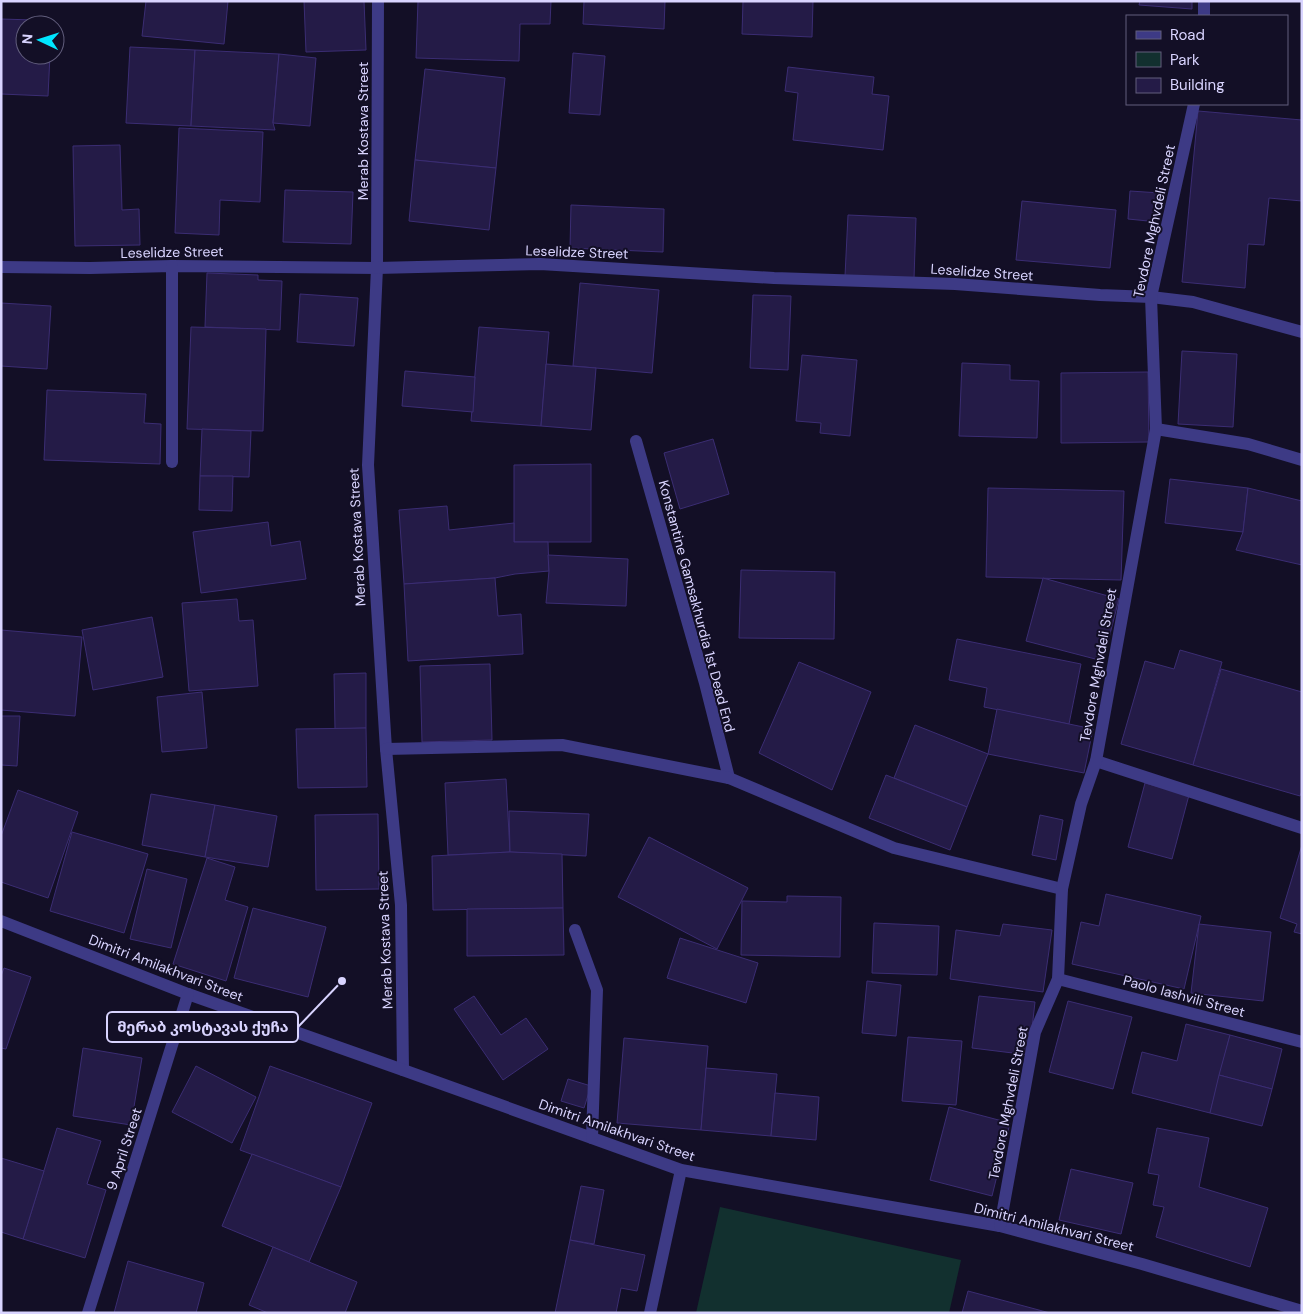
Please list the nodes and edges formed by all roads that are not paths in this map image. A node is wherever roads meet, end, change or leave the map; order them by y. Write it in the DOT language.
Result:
graph roads {
  1 [pos="378,1"];
  2 [pos="1204,1"];
  3 [pos="1204,15"];
  4 [pos="1194,105"];
  5 [pos="172,266"];
  6 [pos="1,267"];
  7 [pos="377,268"];
  8 [pos="1151,297"];
  9 [pos="1302,332"];
  10 [pos="1156,430"];
  11 [pos="636,442"];
  12 [pos="1302,460"];
  13 [pos="172,462"];
  14 [pos="386,749"];
  15 [pos="1096,761"];
  16 [pos="729,778"];
  17 [pos="1302,828"];
  18 [pos="1062,889"];
  19 [pos="1,921"];
  20 [pos="575,930"];
  21 [pos="1058,979"];
  22 [pos="188,994"];
  23 [pos="1302,1042"];
  24 [pos="403,1070"];
  25 [pos="592,1138"];
  26 [pos="681,1170"];
  27 [pos="1000,1226"];
  28 [pos="1302,1312"];
  29 [pos="88,1313"];
  30 [pos="650,1313"];
  1 -- 7 [label="street, Merab Kostava Street"];
  2 -- 3 [label="street"];
  4 -- 8 [label="street, Tevdore Mghvdeli Street"];
  5 -- 6 [label="street, Leselidze Street"];
  5 -- 7 [label="street, Leselidze Street"];
  5 -- 13 [label="street"];
  7 -- 8 [label="street, Leselidze Street"];
  7 -- 14 [label="street, Merab Kostava Street"];
  8 -- 9 [label="street, Leselidze Street"];
  8 -- 10 [label="street, Tevdore Mghvdeli Street"];
  10 -- 12 [label="street"];
  10 -- 15 [label="street, Tevdore Mghvdeli Street"];
  11 -- 16 [label="street, Konstantine Gamsakhurdia 1st Dead End"];
  14 -- 16 [label="street"];
  14 -- 24 [label="street, Merab Kostava Street"];
  15 -- 17 [label="street"];
  15 -- 18 [label="street, Tevdore Mghvdeli Street"];
  16 -- 18 [label="street"];
  18 -- 21 [label="street, Tevdore Mghvdeli Street"];
  19 -- 22 [label="street, Dimitri Amilakhvari Street"];
  20 -- 25 [label="street"];
  21 -- 23 [label="street, Paolo Iashvili Street"];
  21 -- 27 [label="street, Tevdore Mghvdeli Street"];
  22 -- 24 [label="street, Dimitri Amilakhvari Street"];
  22 -- 29 [label="street, 9 April Street"];
  24 -- 25 [label="street, Dimitri Amilakhvari Street"];
  25 -- 26 [label="street, Dimitri Amilakhvari Street"];
  26 -- 27 [label="street, Dimitri Amilakhvari Street"];
  26 -- 30 [label="street"];
  27 -- 28 [label="street, Dimitri Amilakhvari Street"];
}
